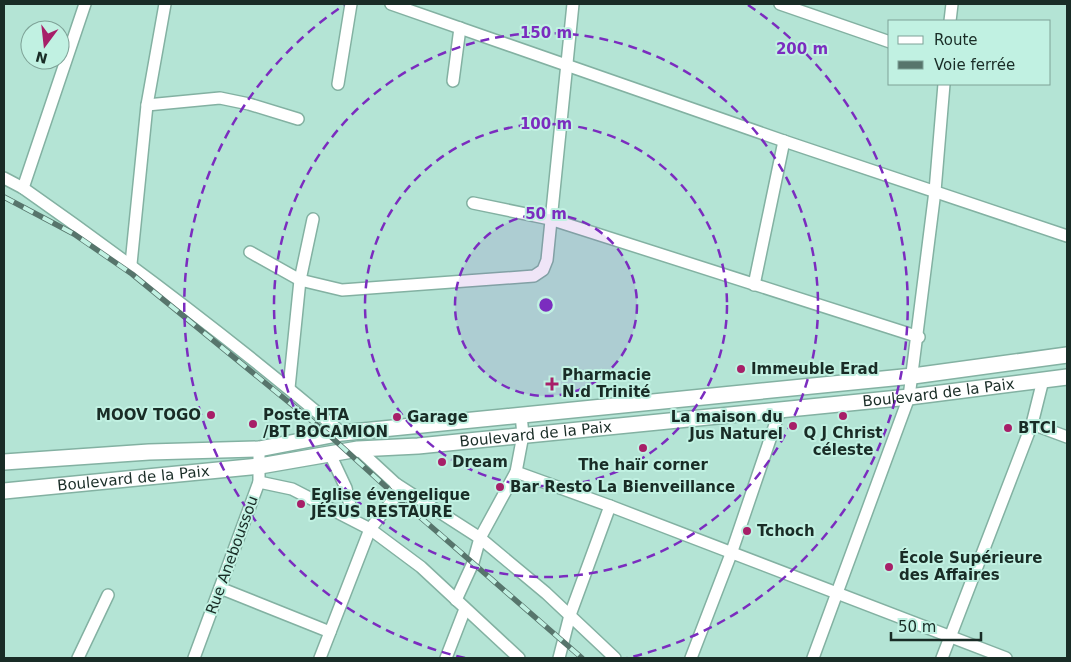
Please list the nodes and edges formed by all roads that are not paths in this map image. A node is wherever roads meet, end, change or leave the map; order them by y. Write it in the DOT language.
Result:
graph roads {
  1 [pos="85,4"];
  2 [pos="165,4"];
  3 [pos="351,4"];
  4 [pos="391,4"];
  5 [pos="573,4"];
  6 [pos="780,4"];
  7 [pos="952,4"];
  8 [pos="950,20"];
  9 [pos="460,28"];
  10 [pos="888,41"];
  11 [pos="568,66"];
  12 [pos="453,81"];
  13 [pos="338,84"];
  14 [pos="944,85"];
  15 [pos="147,105"];
  16 [pos="298,118"];
  17 [pos="784,141"];
  18 [pos="4,178"];
  19 [pos="23,188"];
  20 [pos="935,191"];
  21 [pos="473,203"];
  22 [pos="313,219"];
  23 [pos="550,219"];
  24 [pos="1067,236"];
  25 [pos="250,252"];
  26 [pos="131,264"];
  27 [pos="300,280"];
  28 [pos="754,285"];
  29 [pos="919,337"];
  30 [pos="1067,356"];
  31 [pos="913,376"];
  32 [pos="1067,377"];
  33 [pos="1043,380"];
  34 [pos="288,388"];
  35 [pos="909,397"];
  36 [pos="780,410"];
  37 [pos="521,414"];
  38 [pos="1032,424"];
  39 [pos="342,433"];
  40 [pos="523,435"];
  41 [pos="1067,437"];
  42 [pos="259,449"];
  43 [pos="352,450"];
  44 [pos="330,454"];
  45 [pos="85,456"];
  46 [pos="4,462"];
  47 [pos="260,466"];
  48 [pos="516,472"];
  49 [pos="259,482"];
  50 [pos="87,483"];
  51 [pos="396,484"];
  52 [pos="4,491"];
  53 [pos="610,506"];
  54 [pos="353,519"];
  55 [pos="370,529"];
  56 [pos="480,538"];
  57 [pos="731,554"];
  58 [pos="220,588"];
  59 [pos="837,594"];
  60 [pos="108,595"];
  61 [pos="456,600"];
  62 [pos="465,609"];
  63 [pos="570,615"];
  64 [pos="330,632"];
  65 [pos="950,637"];
  66 [pos="78,658"];
  67 [pos="194,658"];
  68 [pos="320,658"];
  69 [pos="446,658"];
  70 [pos="519,658"];
  71 [pos="559,658"];
  72 [pos="615,658"];
  73 [pos="691,658"];
  74 [pos="813,658"];
  75 [pos="942,658"];
  76 [pos="1006,658"];
  1 -- 19 [label="street"];
  2 -- 15 [label="street"];
  3 -- 13 [label="street"];
  4 -- 9 [label="street"];
  5 -- 11 [label="street"];
  6 -- 10 [label="street"];
  7 -- 8 [label="street"];
  9 -- 11 [label="street"];
  9 -- 12 [label="street"];
  11 -- 17 [label="street"];
  11 -- 23 [label="street"];
  14 -- 20 [label="street"];
  15 -- 16 [label="street"];
  15 -- 26 [label="street"];
  17 -- 20 [label="street"];
  17 -- 28 [label="street"];
  18 -- 19 [label="street"];
  19 -- 26 [label="street"];
  20 -- 24 [label="street"];
  20 -- 29 [label="street"];
  21 -- 23 [label="street"];
  22 -- 27 [label="street"];
  23 -- 27 [label="street"];
  23 -- 28 [label="street"];
  25 -- 27 [label="street"];
  26 -- 34 [label="street"];
  27 -- 34 [label="street"];
  28 -- 29 [label="street"];
  29 -- 31 [label="street"];
  30 -- 31 [label="main road, Boulevard de la Paix"];
  31 -- 35 [label="street"];
  31 -- 37 [label="main road, Boulevard de la Paix"];
  32 -- 33 [label="main road, Boulevard de la Paix"];
  33 -- 35 [label="main road, Boulevard de la Paix"];
  33 -- 38 [label="street"];
  34 -- 39 [label="street"];
  35 -- 36 [label="main road, Boulevard de la Paix"];
  35 -- 59 [label="street"];
  36 -- 40 [label="main road, Boulevard de la Paix"];
  36 -- 57 [label="street"];
  37 -- 39 [label="main road, Boulevard de la Paix"];
  37 -- 40 [label="street"];
  38 -- 41 [label="street"];
  38 -- 65 [label="street"];
  39 -- 42 [label="main road, Boulevard de la Paix"];
  40 -- 43 [label="main road, Boulevard de la Paix"];
  40 -- 48 [label="street"];
  42 -- 45 [label="main road, Boulevard de la Paix"];
  42 -- 47 [label="street, Rue Aneboussou"];
  43 -- 44 [label="main road, Boulevard de la Paix"];
  43 -- 51 [label="street"];
  44 -- 47 [label="main road, Boulevard de la Paix"];
  44 -- 54 [label="street"];
  45 -- 46 [label="main road, Boulevard de la Paix"];
  45 -- 50 [label="main road"];
  47 -- 49 [label="street, Rue Aneboussou"];
  47 -- 50 [label="main road, Boulevard de la Paix"];
  48 -- 53 [label="street"];
  48 -- 56 [label="street"];
  49 -- 54 [label="street"];
  49 -- 58 [label="street, Rue Aneboussou"];
  50 -- 52 [label="main road, Boulevard de la Paix"];
  51 -- 55 [label="street"];
  51 -- 56 [label="street"];
  53 -- 57 [label="street"];
  53 -- 63 [label="street"];
  54 -- 55 [label="street"];
  55 -- 61 [label="street"];
  55 -- 64 [label="street"];
  56 -- 61 [label="street"];
  56 -- 63 [label="street"];
  57 -- 59 [label="street"];
  57 -- 73 [label="street"];
  58 -- 64 [label="street"];
  58 -- 67 [label="street, Rue Aneboussou"];
  59 -- 65 [label="street"];
  59 -- 74 [label="street"];
  60 -- 66 [label="street"];
  61 -- 62 [label="street"];
  62 -- 69 [label="street"];
  62 -- 70 [label="street"];
  63 -- 71 [label="street"];
  63 -- 72 [label="street"];
  64 -- 68 [label="street"];
  65 -- 75 [label="street"];
  65 -- 76 [label="street"];
}
